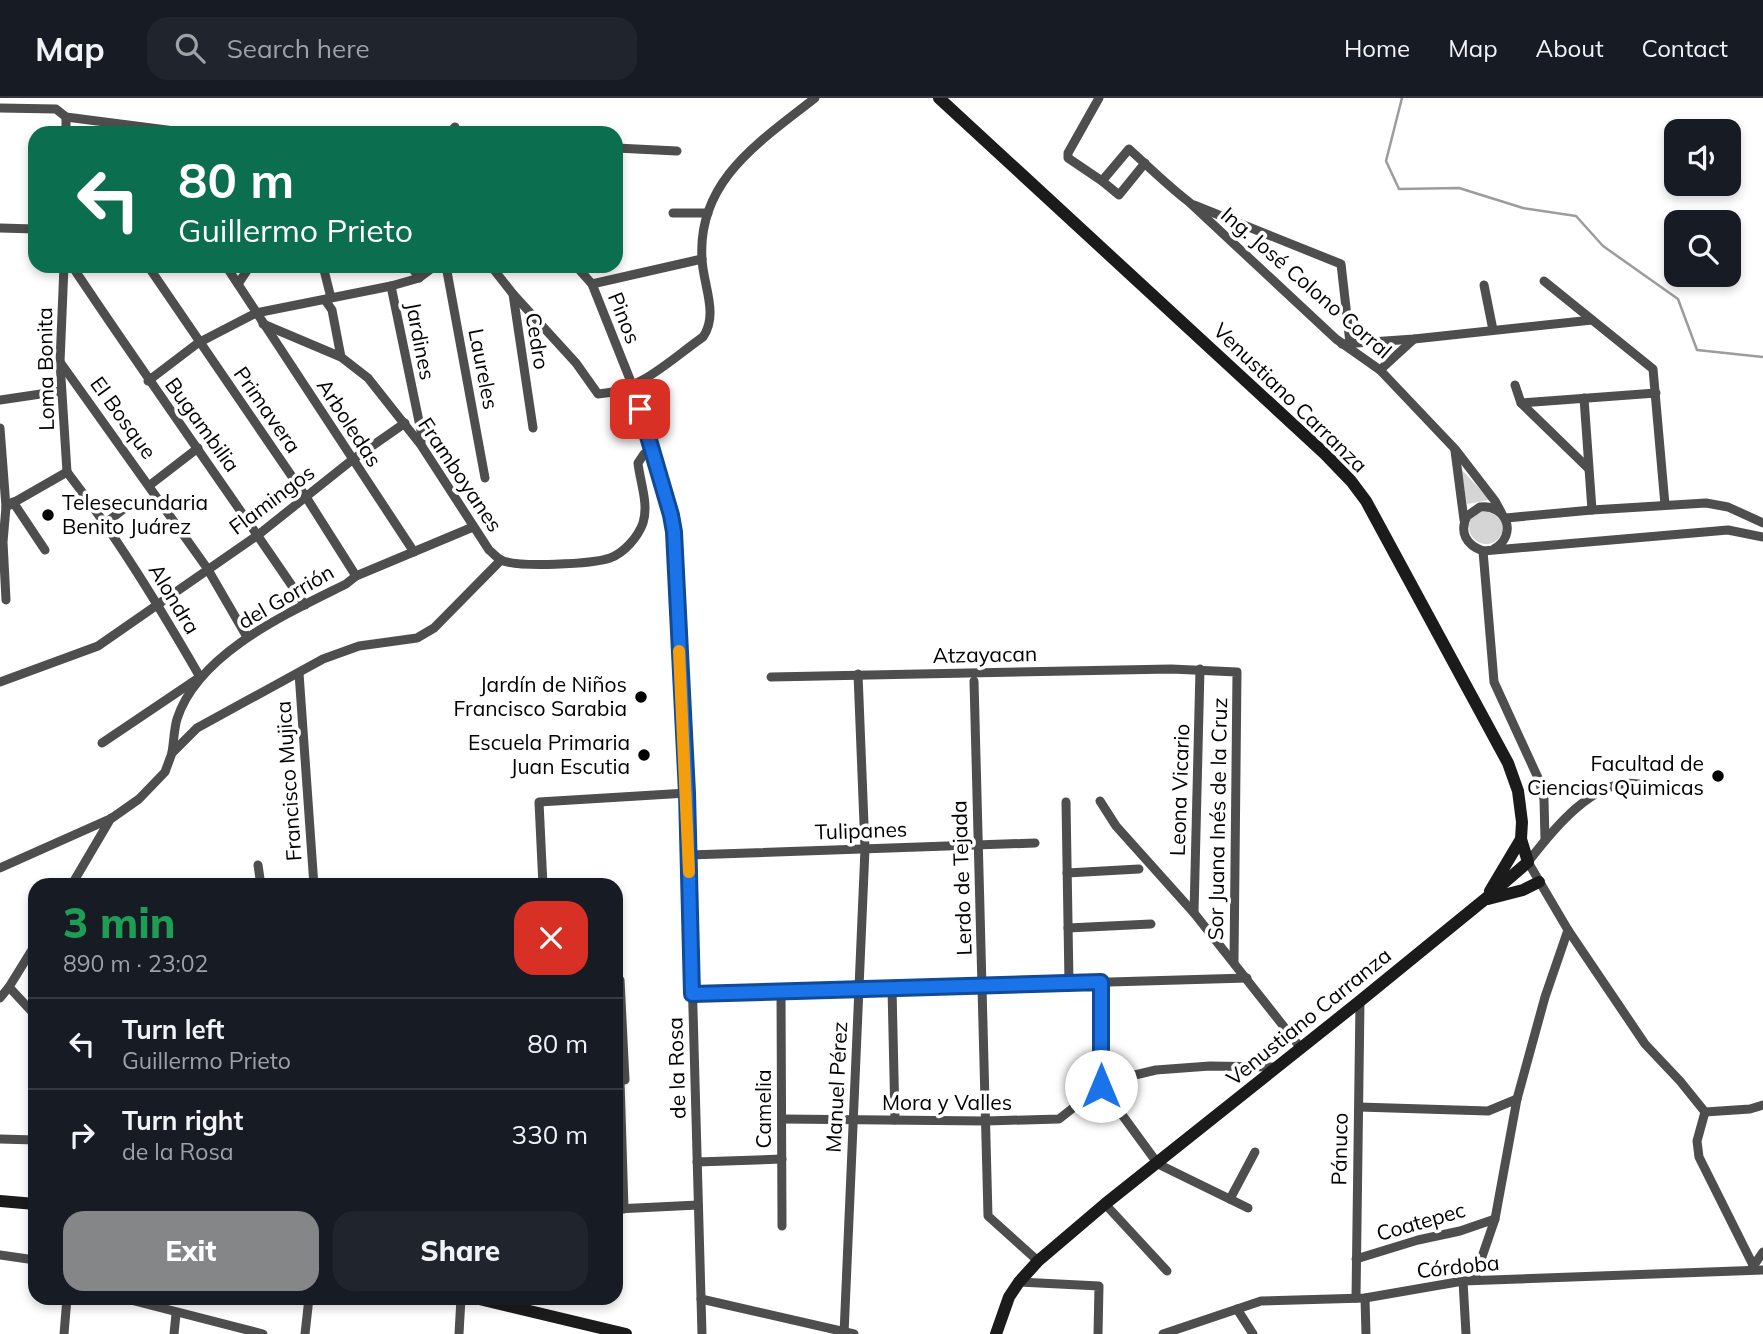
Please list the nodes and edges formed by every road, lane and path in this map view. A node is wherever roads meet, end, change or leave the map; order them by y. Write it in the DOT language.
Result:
graph roads {
  1 [pos="815,98"];
  2 [pos="939,98"];
  3 [pos="1099,98"];
  4 [pos="0,108"];
  5 [pos="66,117"];
  6 [pos="66,126"];
  7 [pos="111,126"];
  8 [pos="623,148"];
  9 [pos="677,151"];
  10 [pos="1145,163"];
  11 [pos="1102,181"];
  12 [pos="1189,202"];
  13 [pos="673,213"];
  14 [pos="708,213"];
  15 [pos="0,228"];
  16 [pos="28,229"];
  17 [pos="702,259"];
  18 [pos="64,273"];
  19 [pos="77,273"];
  20 [pos="153,273"];
  21 [pos="231,273"];
  22 [pos="245,273"];
  23 [pos="324,273"];
  24 [pos="416,273"];
  25 [pos="426,273"];
  26 [pos="447,273"];
  27 [pos="496,273"];
  28 [pos="583,273"];
  29 [pos="419,278"];
  30 [pos="1544,281"];
  31 [pos="238,284"];
  32 [pos="592,284"];
  33 [pos="1484,285"];
  34 [pos="391,286"];
  35 [pos="513,294"];
  36 [pos="328,299"];
  37 [pos="256,313"];
  38 [pos="1592,320"];
  39 [pos="263,324"];
  40 [pos="1493,330"];
  41 [pos="1414,339"];
  42 [pos="198,343"];
  43 [pos="1346,344"];
  44 [pos="341,357"];
  45 [pos="60,362"];
  46 [pos="1380,370"];
  47 [pos="148,381"];
  48 [pos="1515,385"];
  49 [pos="633,387"];
  50 [pos="61,391"];
  51 [pos="1656,393"];
  52 [pos="1584,398"];
  53 [pos="0,400"];
  54 [pos="1521,402"];
  55 [pos="405,423"];
  56 [pos="0,428"];
  57 [pos="533,428"];
  58 [pos="421,445"];
  59 [pos="198,448"];
  60 [pos="1455,449"];
  61 [pos="653,452"];
  62 [pos="352,460"];
  63 [pos="1588,468"];
  64 [pos="67,472"];
  65 [pos="485,478"];
  66 [pos="150,485"];
  67 [pos="2,494"];
  68 [pos="306,497"];
  69 [pos="131,503"];
  70 [pos="9,504"];
  71 [pos="1665,505"];
  72 [pos="1592,510"];
  73 [pos="1503,515"];
  74 [pos="1464,521"];
  75 [pos="106,523"];
  76 [pos="1763,523"];
  77 [pos="473,527"];
  78 [pos="258,535"];
  79 [pos="1763,537"];
  80 [pos="1494,549"];
  81 [pos="45,550"];
  82 [pos="414,551"];
  83 [pos="1483,551"];
  84 [pos="501,560"];
  85 [pos="207,568"];
  86 [pos="356,576"];
  87 [pos="6,600"];
  88 [pos="159,604"];
  89 [pos="305,604"];
  90 [pos="247,637"];
  91 [pos="1200,669"];
  92 [pos="299,673"];
  93 [pos="858,674"];
  94 [pos="200,677"];
  95 [pos="771,677"];
  96 [pos="974,681"];
  97 [pos="0,682"];
  98 [pos="102,743"];
  99 [pos="172,753"];
  100 [pos="1654,790"];
  101 [pos="687,793"];
  102 [pos="1066,802"];
  103 [pos="1100,802"];
  104 [pos="112,818"];
  105 [pos="1521,839"];
  106 [pos="1545,840"];
  107 [pos="1035,843"];
  108 [pos="978,845"];
  109 [pos="865,849"];
  110 [pos="689,855"];
  111 [pos="1528,862"];
  112 [pos="258,865"];
  113 [pos="0,868"];
  114 [pos="1139,869"];
  115 [pos="1067,873"];
  116 [pos="76,878"];
  117 [pos="260,878"];
  118 [pos="313,878"];
  119 [pos="543,878"];
  120 [pos="1539,882"];
  121 [pos="1484,900"];
  122 [pos="1194,913"];
  123 [pos="1151,924"];
  124 [pos="1068,928"];
  125 [pos="1568,930"];
  126 [pos="28,957"];
  127 [pos="1234,961"];
  128 [pos="1247,978"];
  129 [pos="1101,982"];
  130 [pos="1069,983"];
  131 [pos="982,985"];
  132 [pos="9,988"];
  133 [pos="892,988"];
  134 [pos="859,989"];
  135 [pos="781,991"];
  136 [pos="692,994"];
  137 [pos="0,998"];
  138 [pos="1360,1001"];
  139 [pos="28,1008"];
  140 [pos="1300,1047"];
  141 [pos="1275,1067"];
  142 [pos="1101,1084"];
  143 [pos="1517,1098"];
  144 [pos="1763,1105"];
  145 [pos="1359,1107"];
  146 [pos="1705,1112"];
  147 [pos="782,1119"];
  148 [pos="853,1120"];
  149 [pos="895,1121"];
  150 [pos="986,1121"];
  151 [pos="0,1139"];
  152 [pos="28,1140"];
  153 [pos="1255,1152"];
  154 [pos="782,1160"];
  155 [pos="697,1163"];
  156 [pos="1158,1164"];
  157 [pos="1230,1199"];
  158 [pos="0,1201"];
  159 [pos="28,1203"];
  160 [pos="1105,1204"];
  161 [pos="698,1205"];
  162 [pos="1248,1208"];
  163 [pos="623,1209"];
  164 [pos="1496,1219"];
  165 [pos="782,1226"];
  166 [pos="1763,1252"];
  167 [pos="0,1255"];
  168 [pos="1356,1259"];
  169 [pos="28,1260"];
  170 [pos="1038,1261"];
  171 [pos="1752,1268"];
  172 [pos="1763,1270"];
  173 [pos="1167,1271"];
  174 [pos="1474,1280"];
  175 [pos="1464,1281"];
  176 [pos="1018,1282"];
  177 [pos="1361,1298"];
  178 [pos="701,1299"];
  179 [pos="66,1305"];
  180 [pos="146,1305"];
  181 [pos="308,1305"];
  182 [pos="460,1305"];
  183 [pos="503,1305"];
  184 [pos="1237,1309"];
  185 [pos="176,1314"];
  186 [pos="1191,1329"];
  187 [pos="613,1332"];
  188 [pos="847,1333"];
  189 [pos="64,1334"];
  190 [pos="174,1334"];
  191 [pos="263,1334"];
  192 [pos="305,1334"];
  193 [pos="458,1334"];
  194 [pos="626,1334"];
  195 [pos="702,1334"];
  196 [pos="996,1334"];
  197 [pos="1098,1334"];
  198 [pos="1163,1334"];
  199 [pos="1253,1334"];
  200 [pos="1366,1334"];
  201 [pos="1466,1334"];
  1 -- 14 [label="street"];
  2 -- 105 [label="main road, Venustiano Carranza"];
  3 -- 11 [label="street"];
  4 -- 5 [label="street"];
  5 -- 6 [label="street"];
  5 -- 7 [label="street"];
  8 -- 9 [label="street"];
  10 -- 11 [label="street, Ing. José Colono Corral"];
  10 -- 11 [label="street"];
  10 -- 12 [label="street, Ing. José Colono Corral"];
  12 -- 43 [label="street, Ing. José Colono Corral"];
  12 -- 43 [label="street"];
  13 -- 14 [label="street"];
  14 -- 17 [label="street"];
  15 -- 16 [label="street"];
  17 -- 32 [label="street"];
  17 -- 49 [label="street"];
  18 -- 45 [label="street, Loma Bonita"];
  19 -- 47 [label="street, Bugambilia"];
  20 -- 42 [label="street, Primavera"];
  21 -- 31 [label="street"];
  22 -- 31 [label="street"];
  23 -- 36 [label="street"];
  24 -- 29 [label="street"];
  25 -- 29 [label="street"];
  26 -- 65 [label="street, Laureles"];
  27 -- 35 [label="street, Cedro"];
  28 -- 32 [label="street, Pinos"];
  29 -- 34 [label="street"];
  30 -- 38 [label="street"];
  31 -- 37 [label="street"];
  32 -- 49 [label="street, Pinos"];
  33 -- 40 [label="street"];
  34 -- 36 [label="street"];
  34 -- 58 [label="street, Jardines"];
  35 -- 49 [label="street"];
  35 -- 57 [label="street, Cedro"];
  36 -- 37 [label="street"];
  36 -- 44 [label="street"];
  37 -- 39 [label="street, Arboledas"];
  37 -- 42 [label="street"];
  38 -- 40 [label="street"];
  38 -- 51 [label="street"];
  39 -- 44 [label="street, Framboyanes"];
  39 -- 62 [label="street, Arboledas"];
  40 -- 41 [label="street"];
  41 -- 43 [label="street"];
  41 -- 46 [label="street"];
  42 -- 47 [label="street"];
  42 -- 68 [label="street, Primavera"];
  43 -- 46 [label="street, Ing. José Colono Corral"];
  44 -- 55 [label="street, Framboyanes"];
  45 -- 50 [label="street, Loma Bonita"];
  45 -- 66 [label="street, El Bosque"];
  46 -- 60 [label="street, Ing. José Colono Corral"];
  47 -- 59 [label="street, Bugambilia"];
  48 -- 54 [label="street"];
  49 -- 61 [label="street, de la Rosa"];
  50 -- 53 [label="street"];
  50 -- 64 [label="street, Loma Bonita"];
  51 -- 52 [label="street"];
  51 -- 71 [label="street"];
  52 -- 54 [label="street"];
  52 -- 63 [label="street"];
  54 -- 63 [label="street"];
  55 -- 58 [label="street, Framboyanes"];
  55 -- 62 [label="street, Flamingos"];
  56 -- 67 [label="street"];
  58 -- 77 [label="street, Framboyanes"];
  59 -- 66 [label="street"];
  59 -- 78 [label="street, Bugambilia"];
  60 -- 73 [label="street, Ing. José Colono Corral"];
  60 -- 74 [label="street"];
  61 -- 84 [label="street, Framboyanes"];
  61 -- 101 [label="street, de la Rosa"];
  62 -- 68 [label="street, Flamingos"];
  62 -- 82 [label="street, Arboledas"];
  63 -- 72 [label="street"];
  64 -- 70 [label="street"];
  64 -- 75 [label="street, Alondra"];
  66 -- 85 [label="street, El Bosque"];
  67 -- 70 [label="street"];
  68 -- 78 [label="street, Flamingos"];
  68 -- 86 [label="street, Primavera"];
  69 -- 75 [label="street"];
  70 -- 81 [label="street"];
  70 -- 87 [label="street"];
  71 -- 72 [label="street"];
  71 -- 76 [label="street"];
  72 -- 73 [label="street"];
  73 -- 74 [label="street"];
  73 -- 80 [label="street"];
  74 -- 83 [label="street"];
  75 -- 88 [label="street, Alondra"];
  77 -- 82 [label="street, del Gorrión"];
  77 -- 84 [label="street, Framboyanes"];
  78 -- 85 [label="street, Flamingos"];
  78 -- 89 [label="street, Bugambilia"];
  79 -- 80 [label="street"];
  80 -- 83 [label="street"];
  82 -- 86 [label="street, del Gorrión"];
  83 -- 106 [label="street"];
  84 -- 92 [label="street"];
  85 -- 88 [label="street, Flamingos"];
  85 -- 90 [label="street, El Bosque"];
  86 -- 89 [label="street, del Gorrión"];
  88 -- 94 [label="street, Alondra"];
  88 -- 97 [label="street, Flamingos"];
  89 -- 90 [label="street, del Gorrión"];
  90 -- 94 [label="street, del Gorrión"];
  91 -- 93 [label="street, Atzayacan"];
  91 -- 122 [label="street, Leona Vicario"];
  91 -- 127 [label="street, Sor Juana Inés de la Cruz"];
  92 -- 99 [label="street"];
  92 -- 118 [label="street, Francisco Mujica"];
  93 -- 95 [label="street, Atzayacan"];
  93 -- 109 [label="street, Manuel Pérez"];
  94 -- 98 [label="street"];
  94 -- 99 [label="street, del Gorrión"];
  96 -- 108 [label="street, Lerdo de Tejada"];
  99 -- 104 [label="street"];
  100 -- 106 [label="street"];
  101 -- 110 [label="street, de la Rosa"];
  101 -- 119 [label="street"];
  102 -- 115 [label="street"];
  103 -- 122 [label="street"];
  104 -- 113 [label="street"];
  104 -- 116 [label="street"];
  105 -- 111 [label="main road, Venustiano Carranza"];
  105 -- 121 [label="main road, Venustiano Carranza"];
  106 -- 111 [label="street"];
  107 -- 108 [label="street, Tulipanes"];
  108 -- 109 [label="street, Tulipanes"];
  108 -- 131 [label="street, Lerdo de Tejada"];
  109 -- 110 [label="street, Tulipanes"];
  109 -- 134 [label="street, Manuel Pérez"];
  110 -- 136 [label="street, de la Rosa"];
  111 -- 120 [label="street, Venustiano Carranza"];
  111 -- 121 [label="main road, Venustiano Carranza"];
  112 -- 117 [label="street"];
  114 -- 115 [label="street"];
  115 -- 124 [label="street"];
  120 -- 121 [label="main road"];
  120 -- 125 [label="street, Venustiano Carranza"];
  121 -- 138 [label="main road, Venustiano Carranza"];
  122 -- 127 [label="street"];
  123 -- 124 [label="street"];
  124 -- 130 [label="street"];
  125 -- 143 [label="street"];
  125 -- 146 [label="street, Venustiano Carranza"];
  126 -- 132 [label="street"];
  127 -- 128 [label="street"];
  128 -- 129 [label="street"];
  128 -- 140 [label="street"];
  129 -- 130 [label="street"];
  129 -- 142 [label="street"];
  130 -- 131 [label="street"];
  131 -- 133 [label="street"];
  131 -- 150 [label="street, Lerdo de Tejada"];
  132 -- 137 [label="street"];
  132 -- 139 [label="street"];
  133 -- 134 [label="street"];
  133 -- 149 [label="street"];
  134 -- 135 [label="street"];
  134 -- 148 [label="street, Manuel Pérez"];
  135 -- 136 [label="street"];
  135 -- 147 [label="street, Camelia"];
  136 -- 155 [label="street, de la Rosa"];
  138 -- 140 [label="main road, Venustiano Carranza"];
  138 -- 145 [label="street, Pánuco"];
  140 -- 141 [label="main road, Venustiano Carranza"];
  141 -- 142 [label="street"];
  141 -- 156 [label="main road, Venustiano Carranza"];
  142 -- 150 [label="street, Mora y Valles"];
  142 -- 156 [label="street"];
  143 -- 145 [label="street"];
  143 -- 164 [label="street"];
  144 -- 146 [label="street"];
  145 -- 168 [label="street, Pánuco"];
  146 -- 171 [label="street"];
  147 -- 148 [label="street, Mora y Valles"];
  147 -- 154 [label="street, Camelia"];
  148 -- 149 [label="street, Mora y Valles"];
  148 -- 188 [label="street, Manuel Pérez"];
  149 -- 150 [label="street, Mora y Valles"];
  150 -- 170 [label="street, Lerdo de Tejada"];
  151 -- 152 [label="street"];
  153 -- 157 [label="street"];
  154 -- 155 [label="street"];
  154 -- 165 [label="street, Camelia"];
  155 -- 161 [label="street, de la Rosa"];
  156 -- 157 [label="street"];
  156 -- 160 [label="main road, Venustiano Carranza"];
  157 -- 162 [label="street"];
  158 -- 159 [label="main road"];
  160 -- 170 [label="main road, Venustiano Carranza"];
  160 -- 173 [label="street"];
  161 -- 163 [label="street"];
  161 -- 178 [label="street, de la Rosa"];
  164 -- 168 [label="street, Coatepec"];
  164 -- 174 [label="street"];
  166 -- 171 [label="street"];
  167 -- 169 [label="street"];
  168 -- 177 [label="street, Pánuco"];
  170 -- 176 [label="main road, Venustiano Carranza"];
  171 -- 172 [label="street, Córdoba"];
  171 -- 174 [label="street, Córdoba"];
  174 -- 175 [label="street, Córdoba"];
  175 -- 177 [label="street, Córdoba"];
  175 -- 201 [label="street"];
  176 -- 196 [label="main road, Venustiano Carranza"];
  176 -- 197 [label="street"];
  177 -- 184 [label="street, Córdoba"];
  177 -- 200 [label="street, Pánuco"];
  178 -- 188 [label="street"];
  178 -- 195 [label="street, de la Rosa"];
  179 -- 189 [label="street"];
  180 -- 185 [label="street"];
  181 -- 192 [label="street"];
  182 -- 193 [label="street"];
  183 -- 187 [label="main road"];
  184 -- 186 [label="street, Córdoba"];
  184 -- 199 [label="street"];
  185 -- 190 [label="street"];
  185 -- 191 [label="street"];
  186 -- 198 [label="street, Córdoba"];
  187 -- 194 [label="main road"];
}
